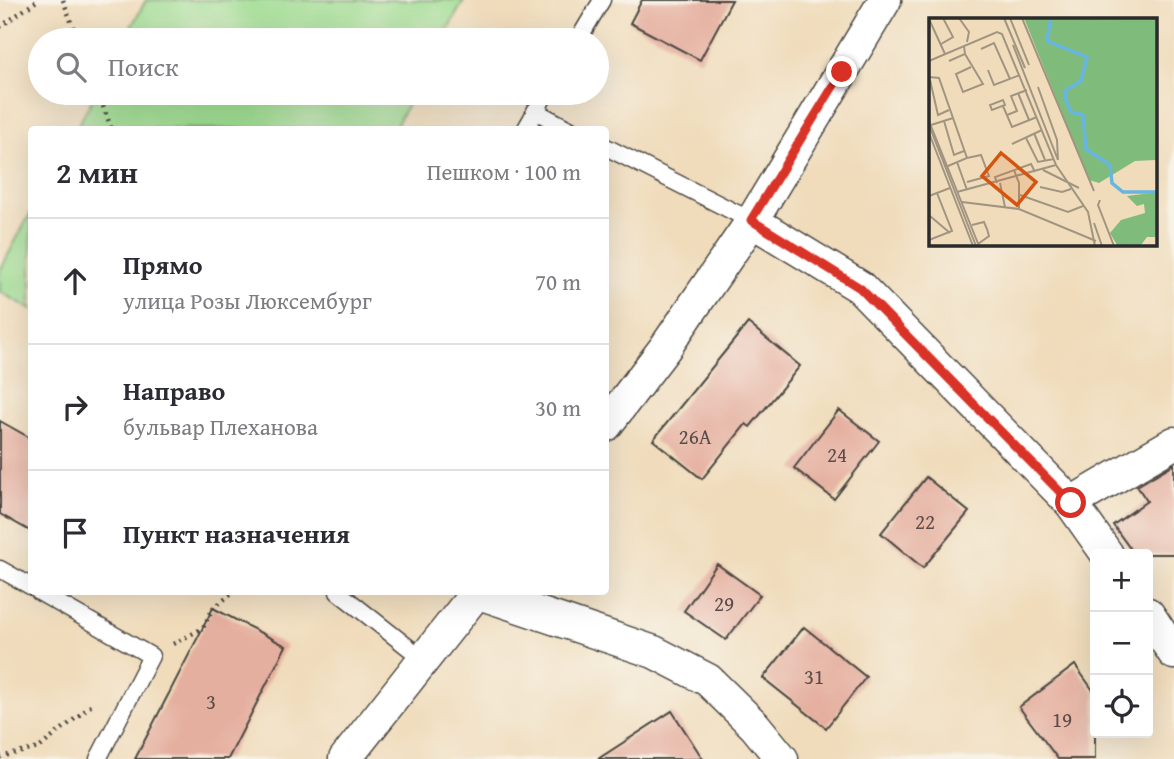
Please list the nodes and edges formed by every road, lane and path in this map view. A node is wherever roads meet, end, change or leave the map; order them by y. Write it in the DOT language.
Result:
graph roads {
  1 [pos="38,0"];
  2 [pos="63,0"];
  3 [pos="602,0"];
  4 [pos="885,0"];
  5 [pos="0,27"];
  6 [pos="74,28"];
  7 [pos="585,28"];
  8 [pos="103,105"];
  9 [pos="539,105"];
  10 [pos="535,111"];
  11 [pos="110,126"];
  12 [pos="526,126"];
  13 [pos="563,126"];
  14 [pos="609,149"];
  15 [pos="751,220"];
  16 [pos="609,421"];
  17 [pos="1174,443"];
  18 [pos="1071,503"];
  19 [pos="1103,549"];
  20 [pos="0,569"];
  21 [pos="28,585"];
  22 [pos="44,595"];
  23 [pos="230,595"];
  24 [pos="342,595"];
  25 [pos="475,595"];
  26 [pos="486,595"];
  27 [pos="1153,622"];
  28 [pos="1174,653"];
  29 [pos="151,656"];
  30 [pos="423,659"];
  31 [pos="100,698"];
  32 [pos="0,757"];
  33 [pos="98,759"];
  34 [pos="345,759"];
  35 [pos="782,759"];
  1 -- 5 [label="path"];
  2 -- 6 [label="path"];
  3 -- 7 [label="lane"];
  4 -- 15 [label="street"];
  8 -- 11 [label="path"];
  9 -- 10 [label="lane"];
  10 -- 12 [label="lane"];
  10 -- 13 [label="lane"];
  14 -- 15 [label="lane"];
  15 -- 16 [label="street"];
  15 -- 18 [label="street"];
  17 -- 18 [label="street"];
  18 -- 19 [label="street"];
  20 -- 21 [label="lane"];
  22 -- 29 [label="lane"];
  23 -- 29 [label="path"];
  24 -- 30 [label="lane"];
  25 -- 30 [label="street"];
  26 -- 35 [label="street"];
  27 -- 28 [label="street"];
  29 -- 33 [label="lane"];
  30 -- 34 [label="street"];
  31 -- 32 [label="path"];
}
